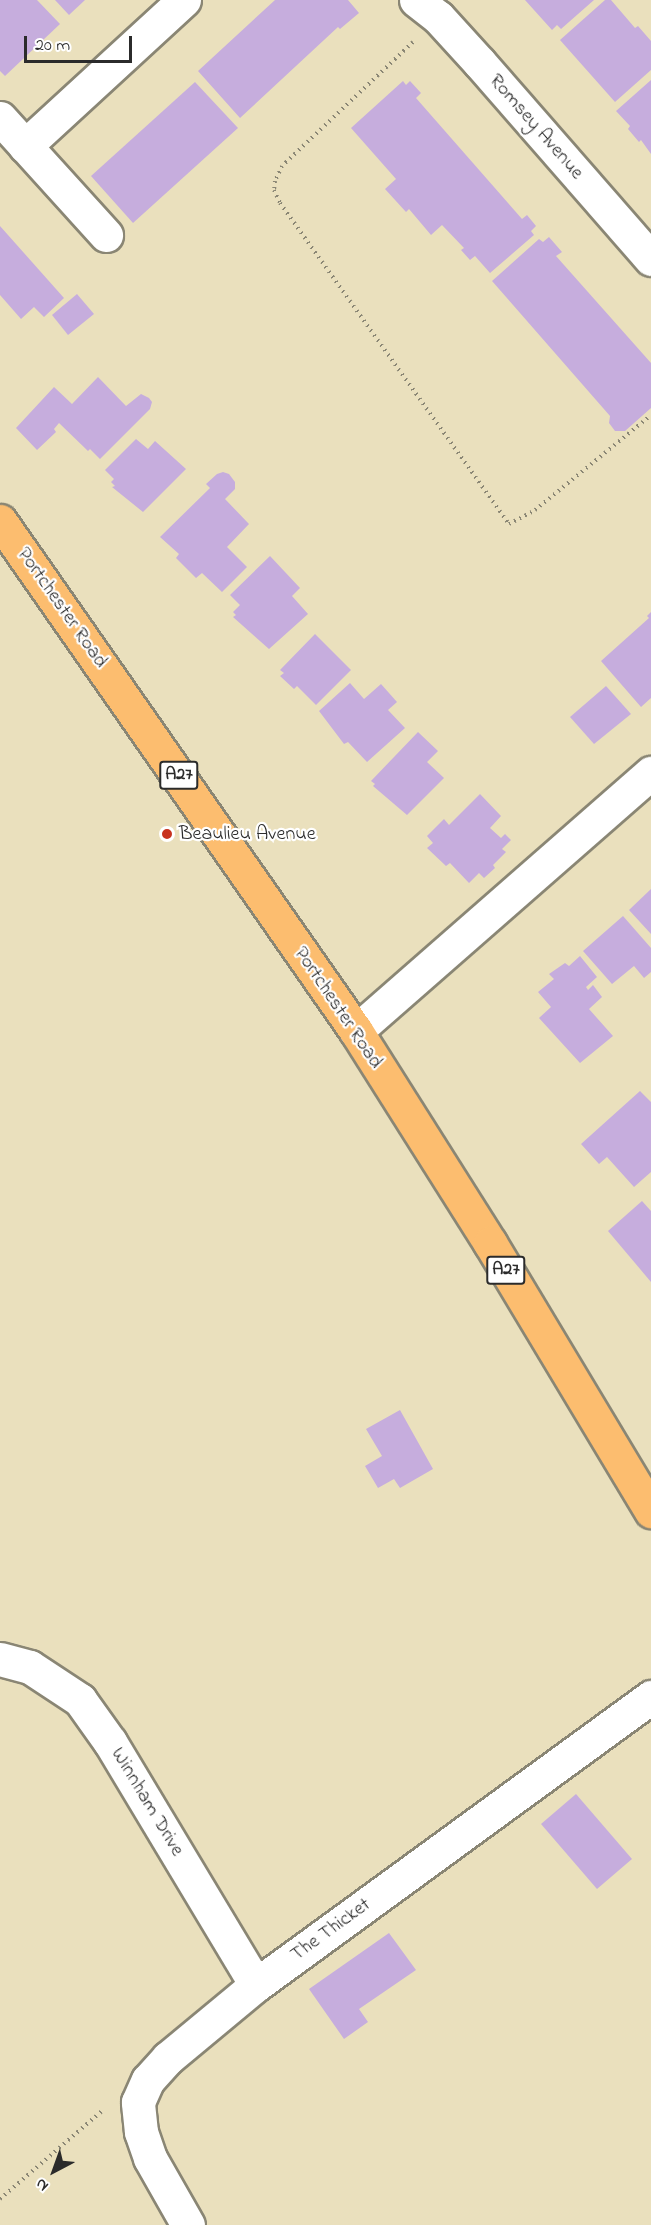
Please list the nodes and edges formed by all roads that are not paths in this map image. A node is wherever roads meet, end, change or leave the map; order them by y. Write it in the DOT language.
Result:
graph roads {
  1 [pos="184,0"];
  2 [pos="427,9"];
  3 [pos="0,117"];
  4 [pos="26,146"];
  5 [pos="105,235"];
  6 [pos="651,258"];
  7 [pos="0,521"];
  8 [pos="651,773"];
  9 [pos="356,1031"];
  10 [pos="651,1511"];
  11 [pos="0,1659"];
  12 [pos="651,1697"];
  13 [pos="256,1985"];
  14 [pos="188,2225"];
  1 -- 4 [label="street"];
  2 -- 6 [label="street, Romsey Avenue"];
  3 -- 4 [label="street"];
  4 -- 5 [label="street"];
  7 -- 9 [label="main road, Portchester Road / A27"];
  8 -- 9 [label="street"];
  9 -- 10 [label="main road, Portchester Road / A27"];
  11 -- 13 [label="street, Winnham Drive"];
  12 -- 13 [label="street, The Thicket"];
  13 -- 14 [label="street, The Thicket"];
}
